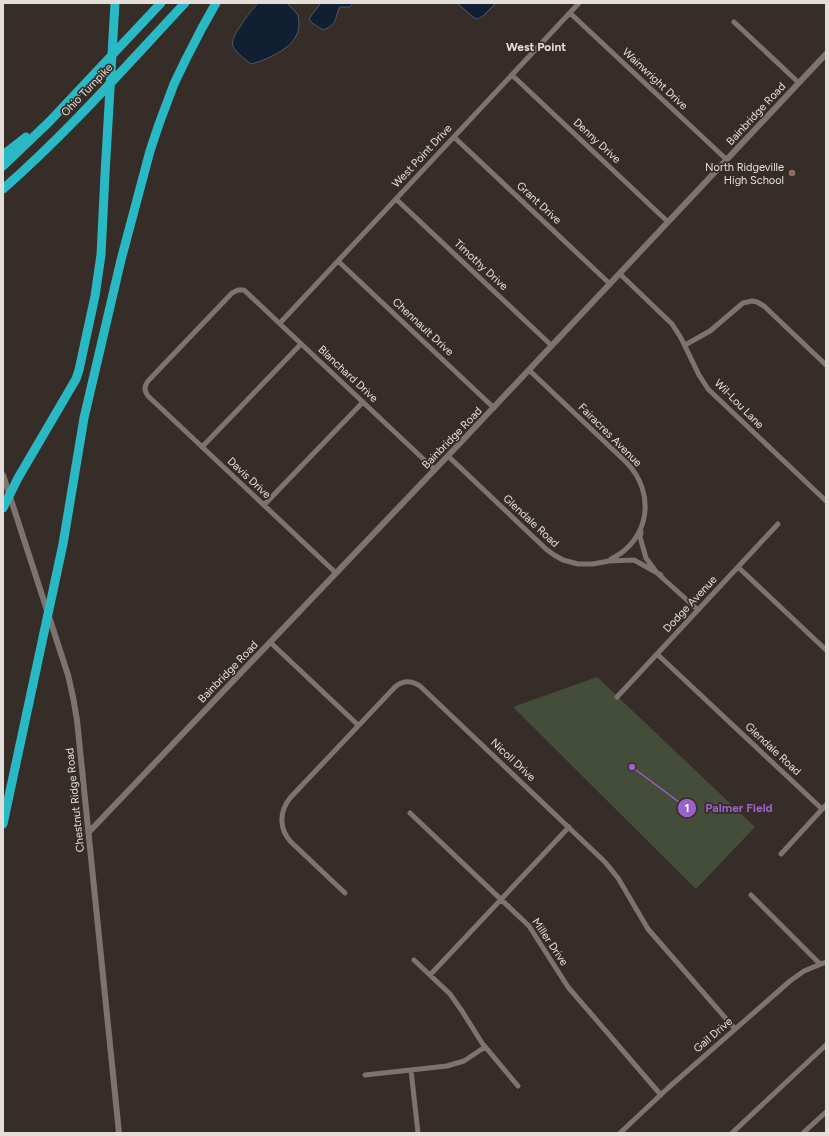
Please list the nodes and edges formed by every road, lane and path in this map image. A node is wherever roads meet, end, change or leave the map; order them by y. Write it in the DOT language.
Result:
graph roads {
  1 [pos="115,3"];
  2 [pos="161,3"];
  3 [pos="185,3"];
  4 [pos="216,3"];
  5 [pos="579,3"];
  6 [pos="570,13"];
  7 [pos="734,22"];
  8 [pos="826,54"];
  9 [pos="512,75"];
  10 [pos="799,83"];
  11 [pos="50,121"];
  12 [pos="454,137"];
  13 [pos="3,155"];
  14 [pos="727,160"];
  15 [pos="3,166"];
  16 [pos="3,189"];
  17 [pos="396,199"];
  18 [pos="668,222"];
  19 [pos="338,261"];
  20 [pos="620,274"];
  21 [pos="610,284"];
  22 [pos="280,323"];
  23 [pos="301,344"];
  24 [pos="685,345"];
  25 [pos="552,346"];
  26 [pos="826,365"];
  27 [pos="529,370"];
  28 [pos="148,396"];
  29 [pos="363,402"];
  30 [pos="494,408"];
  31 [pos="202,447"];
  32 [pos="448,456"];
  33 [pos="435,470"];
  34 [pos="3,475"];
  35 [pos="826,501"];
  36 [pos="264,506"];
  37 [pos="3,508"];
  38 [pos="778,524"];
  39 [pos="641,529"];
  40 [pos="609,560"];
  41 [pos="738,567"];
  42 [pos="336,573"];
  43 [pos="660,575"];
  44 [pos="698,610"];
  45 [pos="270,642"];
  46 [pos="826,650"];
  47 [pos="657,654"];
  48 [pos="617,697"];
  49 [pos="358,725"];
  50 [pos="824,807"];
  51 [pos="410,812"];
  52 [pos="3,824"];
  53 [pos="569,827"];
  54 [pos="89,832"];
  55 [pos="781,854"];
  56 [pos="345,893"];
  57 [pos="751,895"];
  58 [pos="501,899"];
  59 [pos="414,960"];
  60 [pos="826,962"];
  61 [pos="820,964"];
  62 [pos="430,975"];
  63 [pos="735,1029"];
  64 [pos="826,1045"];
  65 [pos="485,1047"];
  66 [pos="411,1070"];
  67 [pos="366,1075"];
  68 [pos="518,1086"];
  69 [pos="661,1094"];
  70 [pos="826,1112"];
  71 [pos="119,1133"];
  72 [pos="418,1133"];
  73 [pos="620,1133"];
  74 [pos="732,1133"];
  75 [pos="803,1133"];
  1 -- 37 [label="highway"];
  2 -- 11 [label="highway, Ohio Turnpike"];
  3 -- 16 [label="highway, Ohio Turnpike"];
  4 -- 52 [label="highway"];
  5 -- 6 [label="street, West Point Drive"];
  6 -- 9 [label="street, West Point Drive"];
  6 -- 14 [label="street, Wainwright Drive"];
  7 -- 10 [label="street"];
  8 -- 10 [label="street, Bainbridge Road"];
  9 -- 12 [label="street, West Point Drive"];
  9 -- 18 [label="street, Denny Drive"];
  10 -- 14 [label="street, Bainbridge Road"];
  11 -- 13 [label="highway"];
  11 -- 15 [label="highway, Ohio Turnpike"];
  12 -- 17 [label="street, West Point Drive"];
  12 -- 21 [label="street, Grant Drive"];
  14 -- 18 [label="street, Bainbridge Road"];
  17 -- 19 [label="street, West Point Drive"];
  17 -- 25 [label="street, Timothy Drive"];
  18 -- 20 [label="street, Bainbridge Road"];
  19 -- 22 [label="street, West Point Drive"];
  19 -- 30 [label="street, Chennault Drive"];
  20 -- 21 [label="street, Bainbridge Road"];
  20 -- 24 [label="street, Wil-Lou Lane"];
  21 -- 25 [label="street, Bainbridge Road"];
  22 -- 23 [label="street, Blanchard Drive"];
  22 -- 28 [label="street, Blanchard Drive"];
  23 -- 29 [label="street, Blanchard Drive"];
  23 -- 31 [label="street"];
  24 -- 26 [label="street"];
  24 -- 35 [label="street, Wil-Lou Lane"];
  25 -- 27 [label="street, Bainbridge Road"];
  27 -- 30 [label="street, Bainbridge Road"];
  27 -- 39 [label="street, Fairacres Avenue"];
  28 -- 31 [label="street, Davis Drive"];
  29 -- 33 [label="street, Blanchard Drive"];
  29 -- 36 [label="street"];
  30 -- 32 [label="street, Bainbridge Road"];
  31 -- 36 [label="street, Davis Drive"];
  32 -- 33 [label="street, Bainbridge Road"];
  32 -- 40 [label="street, Glendale Road"];
  33 -- 42 [label="street, Bainbridge Road"];
  34 -- 54 [label="street, Chestnut Ridge Road"];
  36 -- 42 [label="street, Davis Drive"];
  38 -- 41 [label="street, Dodge Avenue"];
  39 -- 40 [label="street, Fairacres Avenue"];
  39 -- 43 [label="street, Fairacres Avenue"];
  40 -- 43 [label="street, Glendale Road"];
  41 -- 44 [label="street, Dodge Avenue"];
  41 -- 46 [label="street"];
  42 -- 45 [label="street, Bainbridge Road"];
  43 -- 44 [label="street, Fairacres Avenue"];
  44 -- 47 [label="street, Dodge Avenue"];
  45 -- 49 [label="street"];
  45 -- 54 [label="street, Bainbridge Road"];
  47 -- 48 [label="street, Dodge Avenue"];
  47 -- 50 [label="street, Glendale Road"];
  49 -- 53 [label="street, Nicoll Drive"];
  49 -- 56 [label="street, Nicoll Drive"];
  50 -- 55 [label="street"];
  51 -- 58 [label="street, Miller Drive"];
  53 -- 58 [label="street"];
  53 -- 63 [label="street, Nicoll Drive"];
  54 -- 71 [label="street, Chestnut Ridge Road"];
  57 -- 61 [label="street"];
  58 -- 62 [label="street"];
  58 -- 69 [label="street, Miller Drive"];
  59 -- 62 [label="street"];
  60 -- 61 [label="street, Gail Drive"];
  61 -- 63 [label="street, Gail Drive"];
  62 -- 65 [label="street"];
  63 -- 69 [label="street, Gail Drive"];
  64 -- 74 [label="street"];
  65 -- 66 [label="street"];
  65 -- 68 [label="street"];
  66 -- 67 [label="street"];
  66 -- 72 [label="street"];
  69 -- 73 [label="street, Gail Drive"];
  70 -- 75 [label="street"];
}
